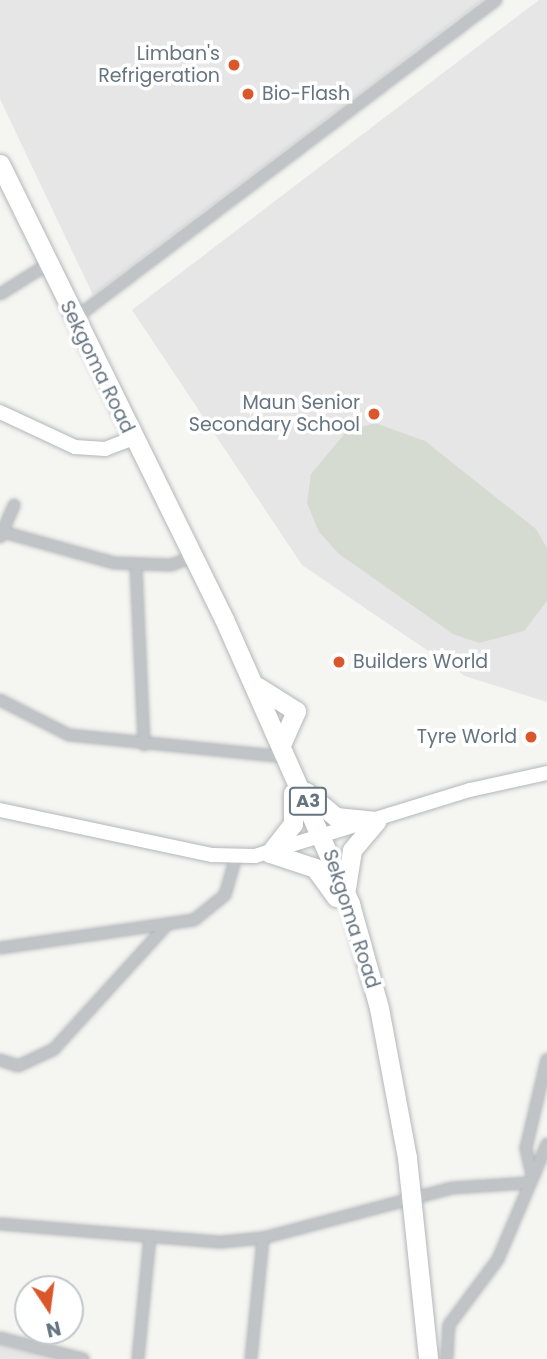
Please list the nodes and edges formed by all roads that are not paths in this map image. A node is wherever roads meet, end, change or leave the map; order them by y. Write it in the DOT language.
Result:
graph roads {
  1 [pos="496,0"];
  2 [pos="0,164"];
  3 [pos="48,264"];
  4 [pos="0,294"];
  5 [pos="74,319"];
  6 [pos="0,412"];
  7 [pos="131,439"];
  8 [pos="14,505"];
  9 [pos="2,535"];
  10 [pos="193,564"];
  11 [pos="136,566"];
  12 [pos="0,699"];
  13 [pos="144,746"];
  14 [pos="279,749"];
  15 [pos="547,773"];
  16 [pos="298,791"];
  17 [pos="0,810"];
  18 [pos="376,821"];
  19 [pos="318,838"];
  20 [pos="270,853"];
  21 [pos="236,857"];
  22 [pos="341,895"];
  23 [pos="165,927"];
  24 [pos="0,948"];
  25 [pos="547,1059"];
  26 [pos="1,1063"];
  27 [pos="547,1144"];
  28 [pos="529,1179"];
  29 [pos="413,1197"];
  30 [pos="0,1224"];
  31 [pos="150,1237"];
  32 [pos="263,1238"];
  33 [pos="0,1338"];
  34 [pos="83,1359"];
  35 [pos="138,1359"];
  36 [pos="251,1359"];
  37 [pos="428,1359"];
  38 [pos="447,1359"];
  1 -- 5 [label="street"];
  2 -- 3 [label="highway, Sekgoma Road / A3"];
  3 -- 4 [label="street"];
  3 -- 5 [label="highway, Sekgoma Road / A3"];
  5 -- 7 [label="highway, Sekgoma Road / A3"];
  6 -- 7 [label="street"];
  7 -- 10 [label="highway, Sekgoma Road / A3"];
  8 -- 9 [label="street"];
  9 -- 11 [label="street"];
  10 -- 11 [label="street"];
  10 -- 14 [label="highway, Sekgoma Road / A3"];
  10 -- 14 [label="highway, Sekgoma Road / A3"];
  11 -- 13 [label="street"];
  12 -- 13 [label="street"];
  13 -- 14 [label="street"];
  14 -- 16 [label="highway, Sekgoma Road / A3"];
  15 -- 18 [label="street"];
  16 -- 18 [label="highway"];
  16 -- 19 [label="highway, Sekgoma Road / A3"];
  16 -- 20 [label="highway"];
  17 -- 21 [label="street"];
  18 -- 19 [label="street"];
  18 -- 22 [label="highway"];
  19 -- 20 [label="street"];
  19 -- 22 [label="highway, Sekgoma Road / A3"];
  20 -- 21 [label="street"];
  20 -- 22 [label="highway"];
  21 -- 23 [label="street"];
  22 -- 29 [label="highway, Sekgoma Road / A3"];
  23 -- 24 [label="street"];
  23 -- 26 [label="street"];
  25 -- 28 [label="street"];
  27 -- 28 [label="street"];
  28 -- 29 [label="street"];
  28 -- 38 [label="street"];
  29 -- 32 [label="street"];
  29 -- 37 [label="highway, Sekgoma Road / A3"];
  30 -- 31 [label="street"];
  31 -- 32 [label="street"];
  31 -- 35 [label="street"];
  32 -- 36 [label="street"];
  33 -- 34 [label="street"];
}
